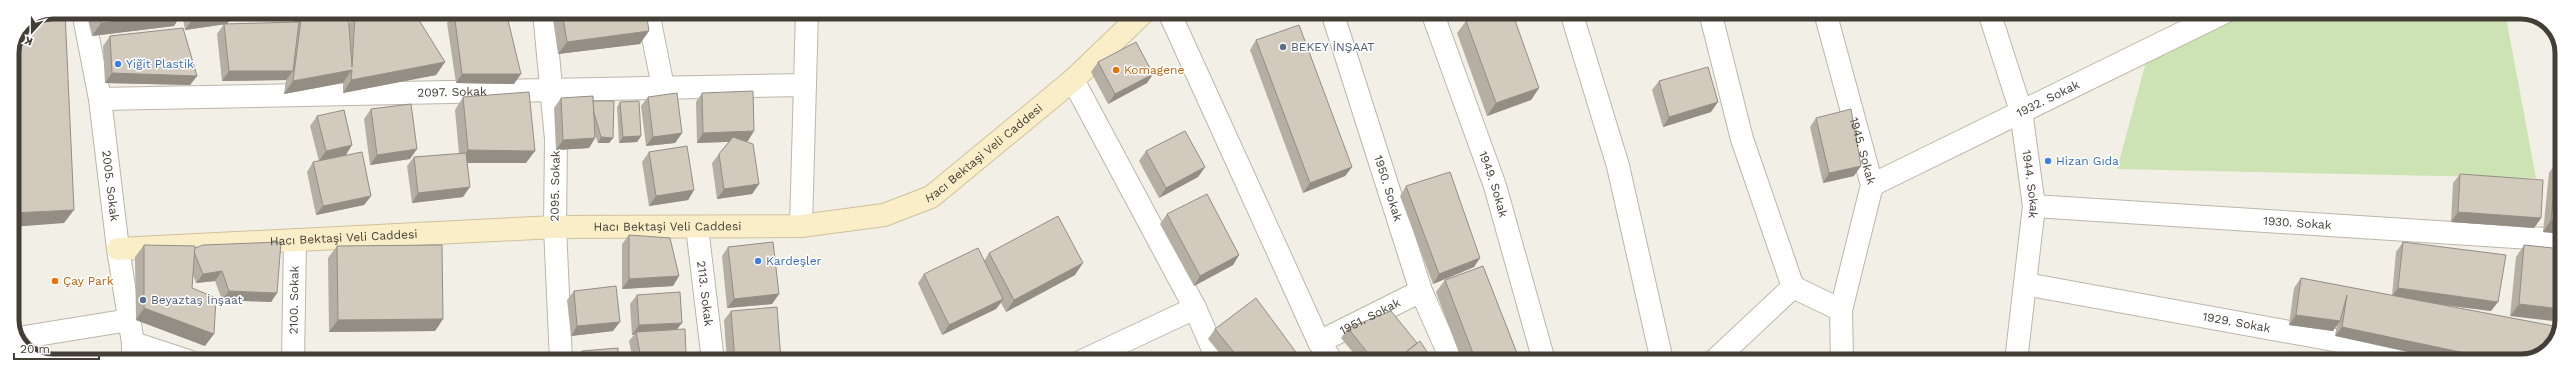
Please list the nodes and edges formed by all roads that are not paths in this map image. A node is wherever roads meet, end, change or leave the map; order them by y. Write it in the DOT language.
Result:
graph roads {
  1 [pos="84,19"];
  2 [pos="545,19"];
  3 [pos="649,19"];
  4 [pos="807,19"];
  5 [pos="1137,19"];
  6 [pos="1172,19"];
  7 [pos="1334,19"];
  8 [pos="1435,19"];
  9 [pos="1573,19"];
  10 [pos="1712,19"];
  11 [pos="1827,19"];
  12 [pos="1991,19"];
  13 [pos="2191,19"];
  14 [pos="1073,80"];
  15 [pos="803,85"];
  16 [pos="663,87"];
  17 [pos="552,90"];
  18 [pos="100,99"];
  19 [pos="2021,111"];
  20 [pos="1872,185"];
  21 [pos="2034,206"];
  22 [pos="800,226"];
  23 [pos="555,227"];
  24 [pos="697,227"];
  25 [pos="295,240"];
  26 [pos="2555,240"];
  27 [pos="118,249"];
  28 [pos="2025,284"];
  29 [pos="1793,287"];
  30 [pos="1421,290"];
  31 [pos="1195,308"];
  32 [pos="1841,310"];
  33 [pos="129,320"];
  34 [pos="24,337"];
  35 [pos="1319,342"];
  36 [pos="133,352"];
  37 [pos="145,354"];
  38 [pos="293,354"];
  39 [pos="560,354"];
  40 [pos="712,354"];
  41 [pos="1097,354"];
  42 [pos="1215,354"];
  43 [pos="1327,354"];
  44 [pos="1449,354"];
  45 [pos="1542,354"];
  46 [pos="1660,354"];
  47 [pos="1721,354"];
  48 [pos="1842,354"];
  49 [pos="2017,354"];
  50 [pos="2410,354"];
  1 -- 18 [label="street, 2005. Sokak"];
  2 -- 17 [label="street, 2095. Sokak"];
  3 -- 16 [label="street"];
  4 -- 15 [label="street"];
  5 -- 14 [label="street, Hacı Bektaşi Veli Caddesi"];
  6 -- 35 [label="street"];
  7 -- 30 [label="street, 1950. Sokak"];
  8 -- 45 [label="street, 1949. Sokak"];
  9 -- 46 [label="street"];
  10 -- 29 [label="street"];
  11 -- 20 [label="street, 1945. Sokak"];
  12 -- 19 [label="street, 1944. Sokak"];
  13 -- 19 [label="street, 1932. Sokak"];
  14 -- 22 [label="street, Hacı Bektaşi Veli Caddesi"];
  14 -- 31 [label="street"];
  15 -- 16 [label="street, 2097. Sokak"];
  15 -- 22 [label="street"];
  16 -- 17 [label="street, 2097. Sokak"];
  17 -- 18 [label="street, 2097. Sokak"];
  17 -- 23 [label="street, 2095. Sokak"];
  18 -- 27 [label="street, 2005. Sokak"];
  19 -- 20 [label="street, 1932. Sokak"];
  19 -- 21 [label="street, 1944. Sokak"];
  20 -- 32 [label="street, 1945. Sokak"];
  21 -- 26 [label="street, 1930. Sokak"];
  21 -- 28 [label="street, 1944. Sokak"];
  22 -- 24 [label="street, Hacı Bektaşi Veli Caddesi"];
  23 -- 24 [label="street, Hacı Bektaşi Veli Caddesi"];
  23 -- 25 [label="street, Hacı Bektaşi Veli Caddesi"];
  23 -- 39 [label="street, 2095. Sokak"];
  24 -- 40 [label="street, 2113. Sokak"];
  25 -- 27 [label="street, Hacı Bektaşi Veli Caddesi"];
  25 -- 38 [label="street, 2100. Sokak"];
  27 -- 33 [label="street, 2005. Sokak"];
  28 -- 49 [label="street, 1944. Sokak"];
  28 -- 50 [label="street, 1929. Sokak"];
  29 -- 32 [label="street"];
  29 -- 47 [label="street"];
  30 -- 35 [label="street, 1951. Sokak"];
  30 -- 44 [label="street, 1950. Sokak"];
  31 -- 41 [label="street"];
  31 -- 42 [label="street"];
  32 -- 48 [label="street, 1945. Sokak"];
  33 -- 34 [label="street"];
  33 -- 36 [label="street, 2005. Sokak"];
  35 -- 43 [label="street"];
  36 -- 37 [label="street"];
}
